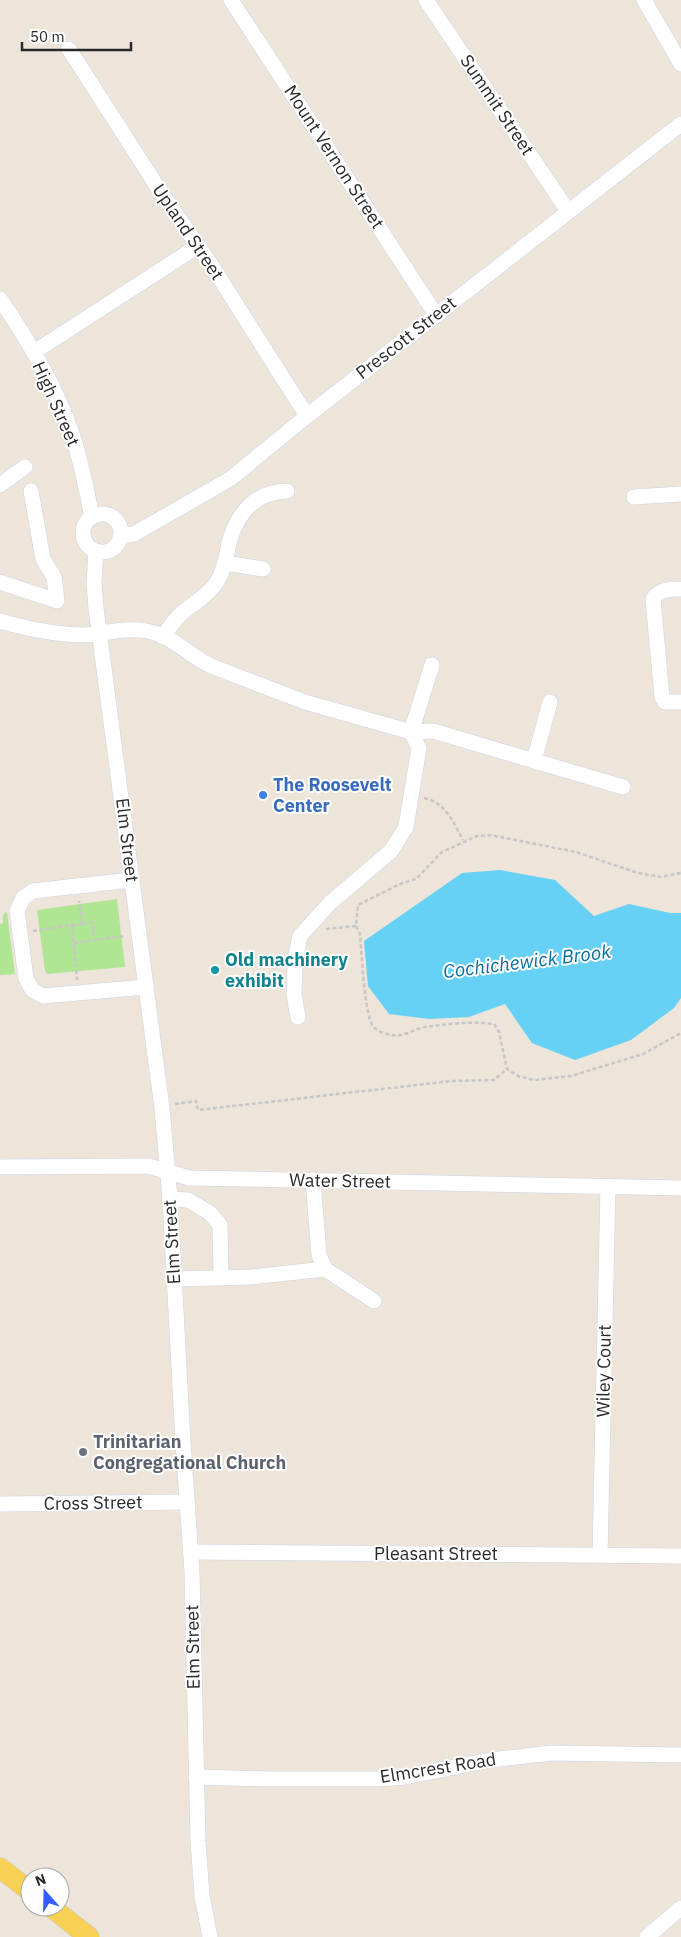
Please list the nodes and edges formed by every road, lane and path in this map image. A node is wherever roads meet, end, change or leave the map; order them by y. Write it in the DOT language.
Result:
graph roads {
  1 [pos="231,0"];
  2 [pos="426,0"];
  3 [pos="644,0"];
  4 [pos="69,49"];
  5 [pos="681,64"];
  6 [pos="681,124"];
  7 [pos="568,211"];
  8 [pos="198,246"];
  9 [pos="0,299"];
  10 [pos="436,315"];
  11 [pos="34,352"];
  12 [pos="307,416"];
  13 [pos="25,467"];
  14 [pos="0,485"];
  15 [pos="31,491"];
  16 [pos="287,491"];
  17 [pos="681,494"];
  18 [pos="634,497"];
  19 [pos="92,517"];
  20 [pos="121,536"];
  21 [pos="96,551"];
  22 [pos="225,563"];
  23 [pos="263,569"];
  24 [pos="0,582"];
  25 [pos="681,589"];
  26 [pos="0,621"];
  27 [pos="100,632"];
  28 [pos="163,637"];
  29 [pos="432,665"];
  30 [pos="550,702"];
  31 [pos="681,702"];
  32 [pos="411,732"];
  33 [pos="534,761"];
  34 [pos="623,787"];
  35 [pos="412,795"];
  36 [pos="463,840"];
  37 [pos="681,873"];
  38 [pos="132,880"];
  39 [pos="77,886"];
  40 [pos="83,924"];
  41 [pos="72,925"];
  42 [pos="356,926"];
  43 [pos="304,932"];
  44 [pos="20,933"];
  45 [pos="124,936"];
  46 [pos="94,940"];
  47 [pos="74,943"];
  48 [pos="146,987"];
  49 [pos="78,994"];
  50 [pos="298,1017"];
  51 [pos="681,1033"];
  52 [pos="507,1069"];
  53 [pos="175,1104"];
  54 [pos="0,1167"];
  55 [pos="167,1172"];
  56 [pos="313,1180"];
  57 [pos="608,1186"];
  58 [pos="681,1188"];
  59 [pos="170,1199"];
  60 [pos="325,1269"];
  61 [pos="221,1278"];
  62 [pos="174,1279"];
  63 [pos="374,1301"];
  64 [pos="187,1502"];
  65 [pos="0,1504"];
  66 [pos="191,1552"];
  67 [pos="600,1555"];
  68 [pos="681,1556"];
  69 [pos="681,1755"];
  70 [pos="196,1777"];
  71 [pos="0,1868"];
  72 [pos="20,1883"];
  73 [pos="681,1908"];
  74 [pos="63,1917"];
  75 [pos="90,1937"];
  76 [pos="210,1937"];
  77 [pos="648,1937"];
  1 -- 10 [label="street, Mount Vernon Street"];
  2 -- 7 [label="street, Summit Street"];
  3 -- 5 [label="street"];
  4 -- 8 [label="street, Upland Street"];
  6 -- 7 [label="street, Prescott Street"];
  7 -- 10 [label="street, Prescott Street"];
  8 -- 11 [label="street"];
  8 -- 12 [label="street, Upland Street"];
  9 -- 11 [label="street, High Street"];
  10 -- 12 [label="street, Prescott Street"];
  11 -- 19 [label="street, High Street"];
  12 -- 20 [label="street, Prescott Street"];
  13 -- 14 [label="street"];
  15 -- 24 [label="street"];
  16 -- 22 [label="street"];
  17 -- 18 [label="street"];
  19 -- 20 [label="street"];
  19 -- 21 [label="street"];
  20 -- 21 [label="street"];
  21 -- 27 [label="street, Elm Street"];
  22 -- 23 [label="street"];
  22 -- 28 [label="street"];
  25 -- 31 [label="street"];
  26 -- 27 [label="street"];
  27 -- 28 [label="street"];
  27 -- 38 [label="street, Elm Street"];
  28 -- 32 [label="street"];
  29 -- 32 [label="street"];
  30 -- 33 [label="street"];
  32 -- 33 [label="street"];
  32 -- 35 [label="street"];
  33 -- 34 [label="street"];
  35 -- 36 [label="path"];
  35 -- 43 [label="street"];
  36 -- 37 [label="path"];
  36 -- 42 [label="path"];
  38 -- 39 [label="street"];
  38 -- 48 [label="street, Elm Street"];
  39 -- 40 [label="path"];
  39 -- 44 [label="street"];
  40 -- 41 [label="path"];
  40 -- 46 [label="path"];
  41 -- 44 [label="path"];
  41 -- 47 [label="path"];
  42 -- 43 [label="path"];
  42 -- 52 [label="path"];
  43 -- 50 [label="street"];
  44 -- 49 [label="street"];
  45 -- 46 [label="path"];
  46 -- 47 [label="path"];
  47 -- 49 [label="path"];
  48 -- 49 [label="street"];
  48 -- 55 [label="street, Elm Street"];
  51 -- 52 [label="path"];
  52 -- 53 [label="path"];
  54 -- 55 [label="street, Water Street"];
  55 -- 56 [label="street, Water Street"];
  55 -- 59 [label="street, Elm Street"];
  56 -- 57 [label="street, Water Street"];
  56 -- 60 [label="street"];
  57 -- 58 [label="street, Water Street"];
  57 -- 67 [label="street, Wiley Court"];
  59 -- 61 [label="street"];
  59 -- 62 [label="street, Elm Street"];
  60 -- 61 [label="street"];
  60 -- 63 [label="street"];
  61 -- 62 [label="street"];
  62 -- 64 [label="street, Elm Street"];
  64 -- 65 [label="street, Cross Street"];
  64 -- 66 [label="street, Elm Street"];
  66 -- 67 [label="street, Pleasant Street"];
  66 -- 70 [label="street, Elm Street"];
  67 -- 68 [label="street, Pleasant Street"];
  69 -- 70 [label="street, Elmcrest Road"];
  70 -- 76 [label="street, Elm Street"];
  71 -- 72 [label="main road"];
  73 -- 77 [label="street"];
  74 -- 75 [label="main road"];
}
